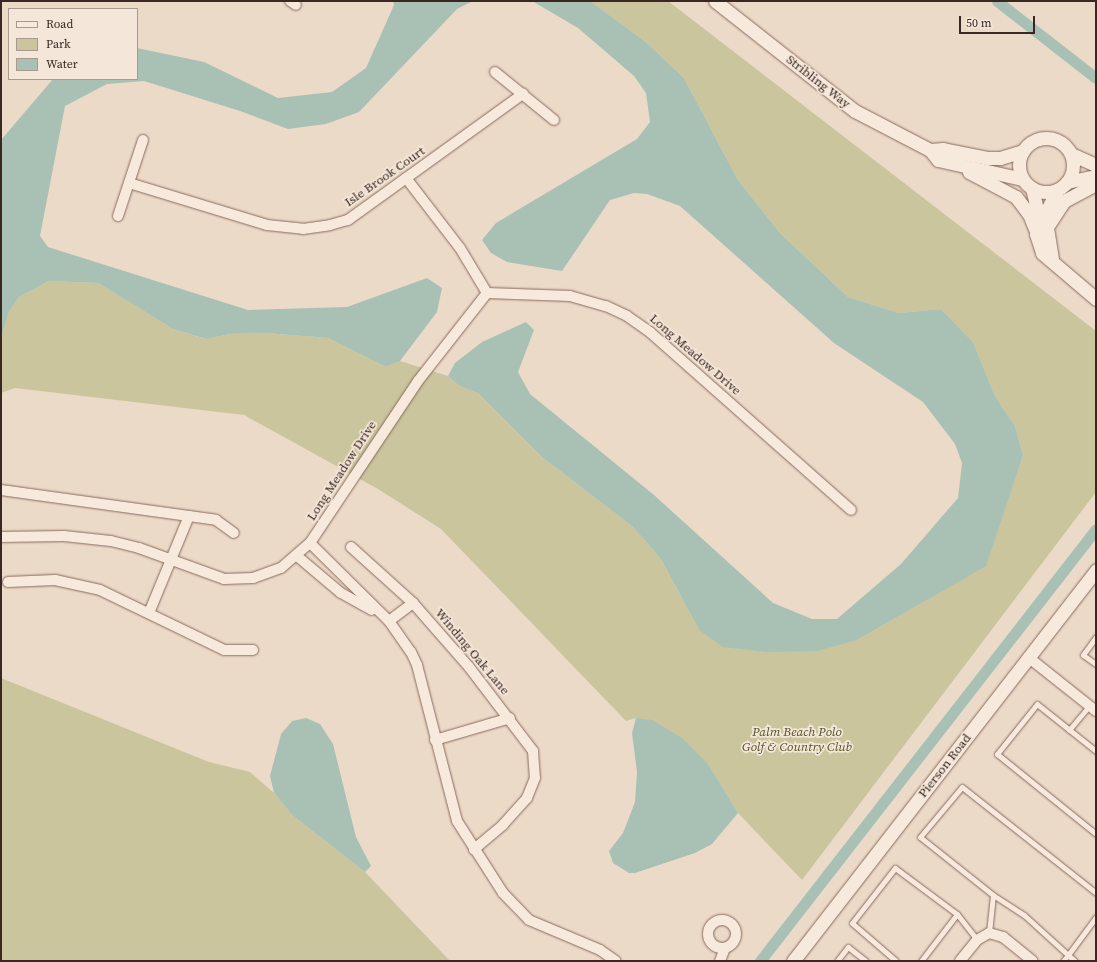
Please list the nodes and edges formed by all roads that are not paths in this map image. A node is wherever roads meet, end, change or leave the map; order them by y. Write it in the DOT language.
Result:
graph roads {
  1 [pos="714,1"];
  2 [pos="495,72"];
  3 [pos="523,94"];
  4 [pos="554,120"];
  5 [pos="144,140"];
  6 [pos="930,150"];
  7 [pos="1022,151"];
  8 [pos="1071,154"];
  9 [pos="946,162"];
  10 [pos="1096,165"];
  11 [pos="1096,176"];
  12 [pos="406,178"];
  13 [pos="1067,182"];
  14 [pos="129,183"];
  15 [pos="1027,184"];
  16 [pos="1096,184"];
  17 [pos="1056,190"];
  18 [pos="118,216"];
  19 [pos="1042,232"];
  20 [pos="488,293"];
  21 [pos="1096,299"];
  22 [pos="1,490"];
  23 [pos="851,510"];
  24 [pos="189,516"];
  25 [pos="234,533"];
  26 [pos="1,537"];
  27 [pos="310,543"];
  28 [pos="351,547"];
  29 [pos="297,556"];
  30 [pos="172,561"];
  31 [pos="1096,570"];
  32 [pos="8,582"];
  33 [pos="413,603"];
  34 [pos="149,613"];
  35 [pos="385,618"];
  36 [pos="1096,638"];
  37 [pos="253,650"];
  38 [pos="1028,658"];
  39 [pos="1096,664"];
  40 [pos="1093,709"];
  41 [pos="510,718"];
  42 [pos="1069,730"];
  43 [pos="435,740"];
  44 [pos="1096,752"];
  45 [pos="1096,834"];
  46 [pos="474,849"];
  47 [pos="1096,893"];
  48 [pos="993,895"];
  49 [pos="957,914"];
  50 [pos="1096,917"];
  51 [pos="989,933"];
  52 [pos="977,940"];
  53 [pos="725,948"];
  54 [pos="1068,955"];
  55 [pos="616,961"];
  56 [pos="720,961"];
  57 [pos="793,961"];
  58 [pos="837,961"];
  59 [pos="866,961"];
  60 [pos="896,961"];
  61 [pos="921,961"];
  62 [pos="960,961"];
  63 [pos="1033,961"];
  64 [pos="1063,961"];
  65 [pos="1075,961"];
  1 -- 6 [label="street, Stribling Way"];
  2 -- 3 [label="street"];
  3 -- 4 [label="street"];
  3 -- 12 [label="street, Isle Brook Court"];
  5 -- 14 [label="street"];
  6 -- 7 [label="street, Stribling Way"];
  6 -- 9 [label="street, Stribling Way"];
  7 -- 8 [label="street"];
  7 -- 15 [label="street"];
  8 -- 10 [label="street"];
  8 -- 13 [label="street"];
  9 -- 15 [label="street, Stribling Way"];
  9 -- 19 [label="street"];
  11 -- 13 [label="street"];
  12 -- 14 [label="street, Isle Brook Court"];
  12 -- 20 [label="street"];
  13 -- 17 [label="street"];
  14 -- 18 [label="street"];
  15 -- 17 [label="street"];
  15 -- 19 [label="street"];
  16 -- 19 [label="street"];
  17 -- 19 [label="street"];
  19 -- 21 [label="street"];
  20 -- 23 [label="street, Long Meadow Drive"];
  20 -- 27 [label="street, Long Meadow Drive"];
  22 -- 24 [label="street"];
  24 -- 25 [label="street"];
  24 -- 30 [label="street"];
  26 -- 30 [label="street, Long Meadow Drive"];
  27 -- 29 [label="street, Long Meadow Drive"];
  27 -- 35 [label="street"];
  28 -- 33 [label="street, Winding Oak Lane"];
  29 -- 30 [label="street, Long Meadow Drive"];
  29 -- 35 [label="street"];
  30 -- 34 [label="street"];
  31 -- 38 [label="street, Pierson Road"];
  32 -- 34 [label="street"];
  33 -- 35 [label="street"];
  33 -- 41 [label="street, Winding Oak Lane"];
  34 -- 37 [label="street"];
  35 -- 43 [label="street"];
  36 -- 39 [label="lane"];
  38 -- 40 [label="street"];
  38 -- 57 [label="street, Pierson Road"];
  40 -- 42 [label="lane"];
  41 -- 43 [label="street"];
  41 -- 46 [label="street, Winding Oak Lane"];
  42 -- 44 [label="lane"];
  42 -- 45 [label="lane"];
  43 -- 46 [label="street"];
  46 -- 55 [label="street"];
  47 -- 48 [label="lane"];
  48 -- 51 [label="lane"];
  48 -- 54 [label="lane"];
  49 -- 52 [label="lane"];
  49 -- 60 [label="lane"];
  49 -- 61 [label="lane"];
  50 -- 54 [label="lane"];
  51 -- 52 [label="street"];
  51 -- 63 [label="street"];
  52 -- 62 [label="street"];
  53 -- 56 [label="street"];
  54 -- 64 [label="lane"];
  54 -- 65 [label="lane"];
  58 -- 59 [label="lane"];
}
